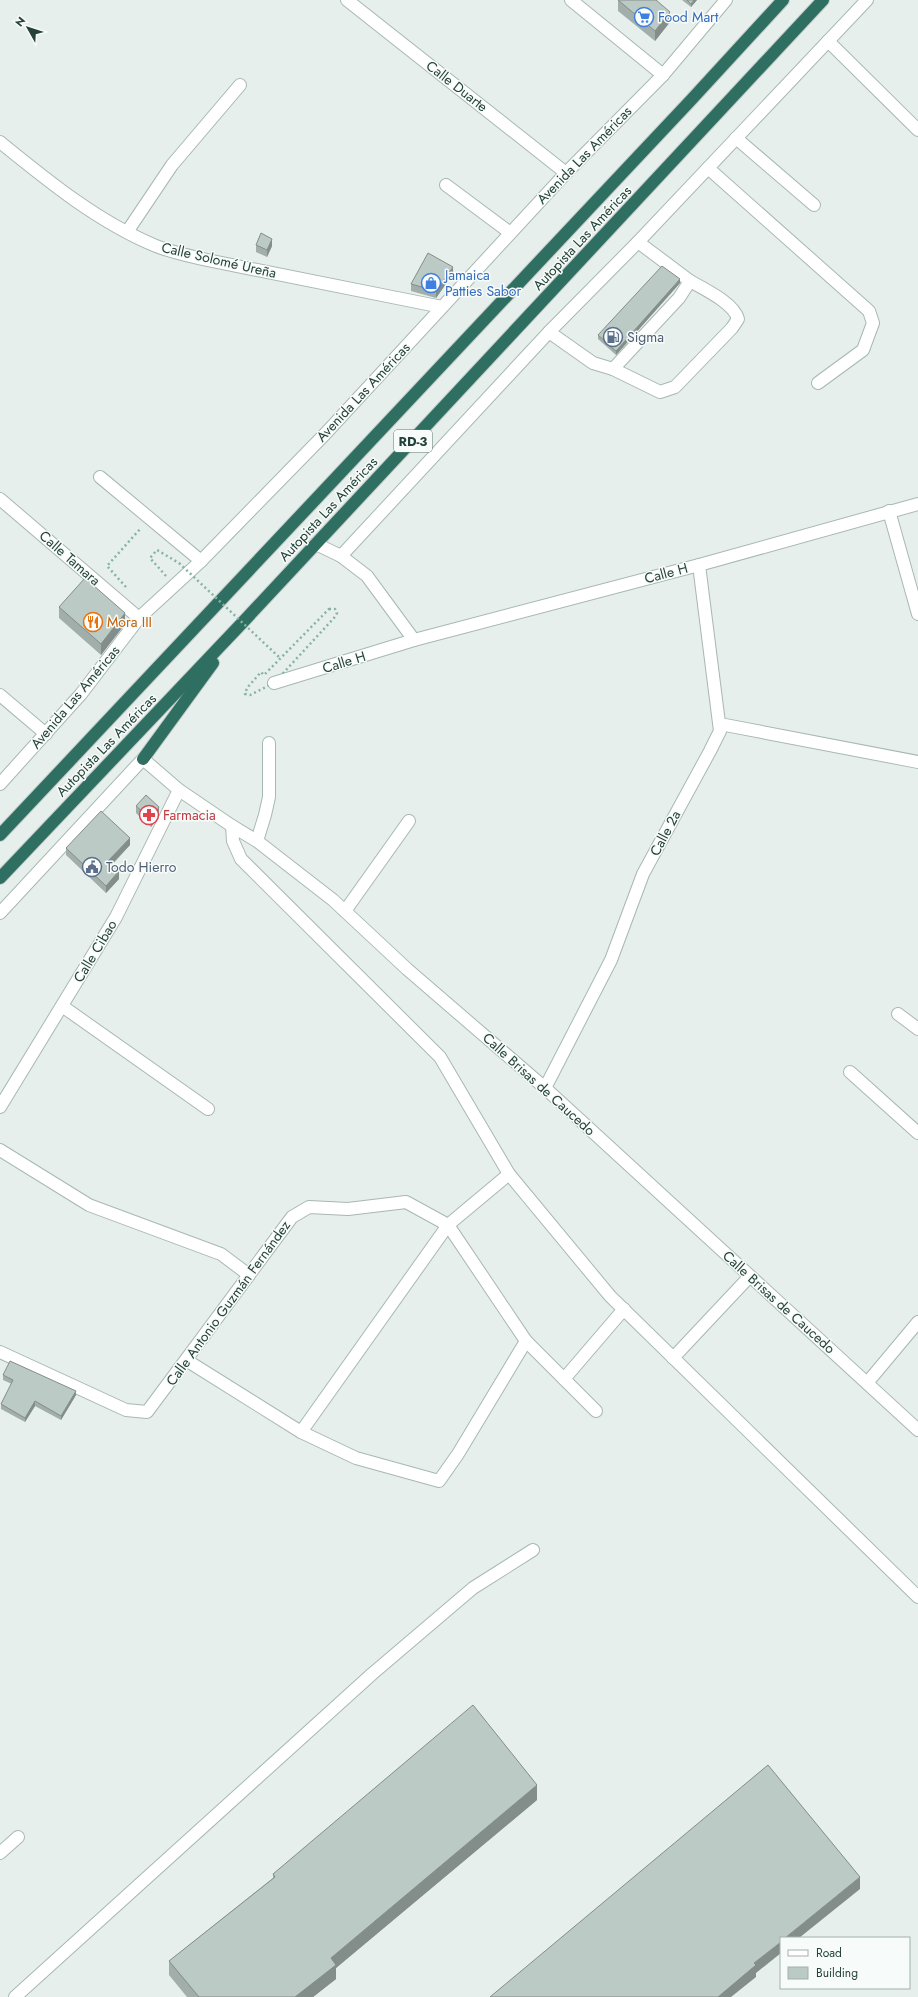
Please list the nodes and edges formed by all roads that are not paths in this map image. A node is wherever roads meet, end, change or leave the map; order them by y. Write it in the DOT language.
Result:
graph roads {
  1 [pos="348,0"];
  2 [pos="571,0"];
  3 [pos="726,0"];
  4 [pos="783,0"];
  5 [pos="823,0"];
  6 [pos="867,0"];
  7 [pos="828,41"];
  8 [pos="663,75"];
  9 [pos="240,85"];
  10 [pos="918,130"];
  11 [pos="736,138"];
  12 [pos="0,142"];
  13 [pos="708,168"];
  14 [pos="566,173"];
  15 [pos="446,185"];
  16 [pos="814,204"];
  17 [pos="127,232"];
  18 [pos="509,232"];
  19 [pos="638,242"];
  20 [pos="690,281"];
  21 [pos="442,307"];
  22 [pos="549,332"];
  23 [pos="613,369"];
  24 [pos="818,383"];
  25 [pos="100,477"];
  26 [pos="0,499"];
  27 [pos="918,504"];
  28 [pos="889,511"];
  29 [pos="316,544"];
  30 [pos="341,556"];
  31 [pos="201,560"];
  32 [pos="699,565"];
  33 [pos="918,614"];
  34 [pos="139,618"];
  35 [pos="244,621"];
  36 [pos="414,640"];
  37 [pos="274,684"];
  38 [pos="0,695"];
  39 [pos="720,724"];
  40 [pos="46,734"];
  41 [pos="269,743"];
  42 [pos="142,759"];
  43 [pos="918,762"];
  44 [pos="0,784"];
  45 [pos="179,790"];
  46 [pos="409,821"];
  47 [pos="232,826"];
  48 [pos="0,835"];
  49 [pos="257,841"];
  50 [pos="0,878"];
  51 [pos="345,912"];
  52 [pos="0,913"];
  53 [pos="62,1006"];
  54 [pos="898,1014"];
  55 [pos="918,1029"];
  56 [pos="850,1072"];
  57 [pos="545,1088"];
  58 [pos="0,1107"];
  59 [pos="208,1109"];
  60 [pos="918,1133"];
  61 [pos="0,1150"];
  62 [pos="509,1174"];
  63 [pos="448,1225"];
  64 [pos="249,1275"];
  65 [pos="750,1276"];
  66 [pos="624,1309"];
  67 [pos="918,1322"];
  68 [pos="526,1341"];
  69 [pos="0,1352"];
  70 [pos="673,1358"];
  71 [pos="186,1360"];
  72 [pos="564,1379"];
  73 [pos="867,1383"];
  74 [pos="596,1411"];
  75 [pos="918,1430"];
  76 [pos="301,1432"];
  77 [pos="533,1550"];
  78 [pos="918,1597"];
  79 [pos="18,1837"];
  80 [pos="0,1853"];
  81 [pos="15,1997"];
  1 -- 14 [label="street, Calle Duarte"];
  2 -- 8 [label="street"];
  3 -- 8 [label="street, Avenida Las Américas"];
  4 -- 48 [label="highway, Autopista Las Américas / RD-3"];
  5 -- 29 [label="highway, Autopista Las Américas / RD-3"];
  6 -- 7 [label="street"];
  7 -- 10 [label="street"];
  7 -- 11 [label="street"];
  8 -- 14 [label="street, Avenida Las Américas"];
  9 -- 17 [label="street"];
  11 -- 13 [label="street"];
  11 -- 16 [label="street"];
  12 -- 17 [label="street, Calle Solomé Ureña"];
  13 -- 19 [label="street"];
  13 -- 24 [label="street"];
  14 -- 18 [label="street, Avenida Las Américas"];
  15 -- 18 [label="street"];
  17 -- 21 [label="street, Calle Solomé Ureña"];
  18 -- 21 [label="street, Avenida Las Américas"];
  19 -- 20 [label="street"];
  19 -- 22 [label="street"];
  20 -- 23 [label="street"];
  20 -- 23 [label="street"];
  21 -- 31 [label="street, Avenida Las Américas"];
  22 -- 23 [label="street"];
  22 -- 30 [label="street"];
  25 -- 31 [label="street"];
  26 -- 34 [label="street, Calle Tamara"];
  27 -- 28 [label="street, Calle H"];
  28 -- 32 [label="street, Calle H"];
  28 -- 33 [label="street"];
  29 -- 30 [label="street"];
  29 -- 35 [label="highway, Autopista Las Américas / RD-3"];
  30 -- 36 [label="street"];
  31 -- 34 [label="street, Avenida Las Américas"];
  32 -- 36 [label="street, Calle H"];
  32 -- 39 [label="street, Calle 2a"];
  34 -- 40 [label="street, Avenida Las Américas"];
  35 -- 42 [label="highway"];
  35 -- 50 [label="highway, Autopista Las Américas / RD-3"];
  36 -- 37 [label="street, Calle H"];
  38 -- 40 [label="street"];
  39 -- 43 [label="street"];
  39 -- 57 [label="street, Calle 2a"];
  40 -- 44 [label="street, Avenida Las Américas"];
  41 -- 49 [label="street"];
  42 -- 45 [label="street, Calle Brisas de Caucedo"];
  42 -- 52 [label="street"];
  45 -- 47 [label="street, Calle Brisas de Caucedo"];
  45 -- 53 [label="street, Calle Cibao"];
  46 -- 51 [label="street"];
  47 -- 49 [label="street, Calle Brisas de Caucedo"];
  47 -- 62 [label="street"];
  49 -- 51 [label="street, Calle Brisas de Caucedo"];
  51 -- 57 [label="street, Calle Brisas de Caucedo"];
  53 -- 58 [label="street, Calle Cibao"];
  53 -- 59 [label="street"];
  54 -- 55 [label="street"];
  56 -- 60 [label="street"];
  57 -- 65 [label="street, Calle Brisas de Caucedo"];
  61 -- 64 [label="street"];
  62 -- 63 [label="street"];
  62 -- 66 [label="street"];
  63 -- 64 [label="street, Calle Antonio Guzmán Fernández"];
  63 -- 68 [label="street, Calle Antonio Guzmán Fernández"];
  63 -- 76 [label="street"];
  64 -- 71 [label="street, Calle Antonio Guzmán Fernández"];
  65 -- 70 [label="street"];
  65 -- 73 [label="street, Calle Brisas de Caucedo"];
  66 -- 70 [label="street"];
  66 -- 72 [label="street"];
  67 -- 73 [label="street"];
  68 -- 72 [label="street, Calle Antonio Guzmán Fernández"];
  68 -- 76 [label="street"];
  69 -- 71 [label="street, Calle Antonio Guzmán Fernández"];
  70 -- 78 [label="street"];
  71 -- 76 [label="street"];
  72 -- 74 [label="street, Calle Antonio Guzmán Fernández"];
  73 -- 75 [label="street, Calle Brisas de Caucedo"];
  77 -- 81 [label="street"];
  79 -- 80 [label="street"];
}
